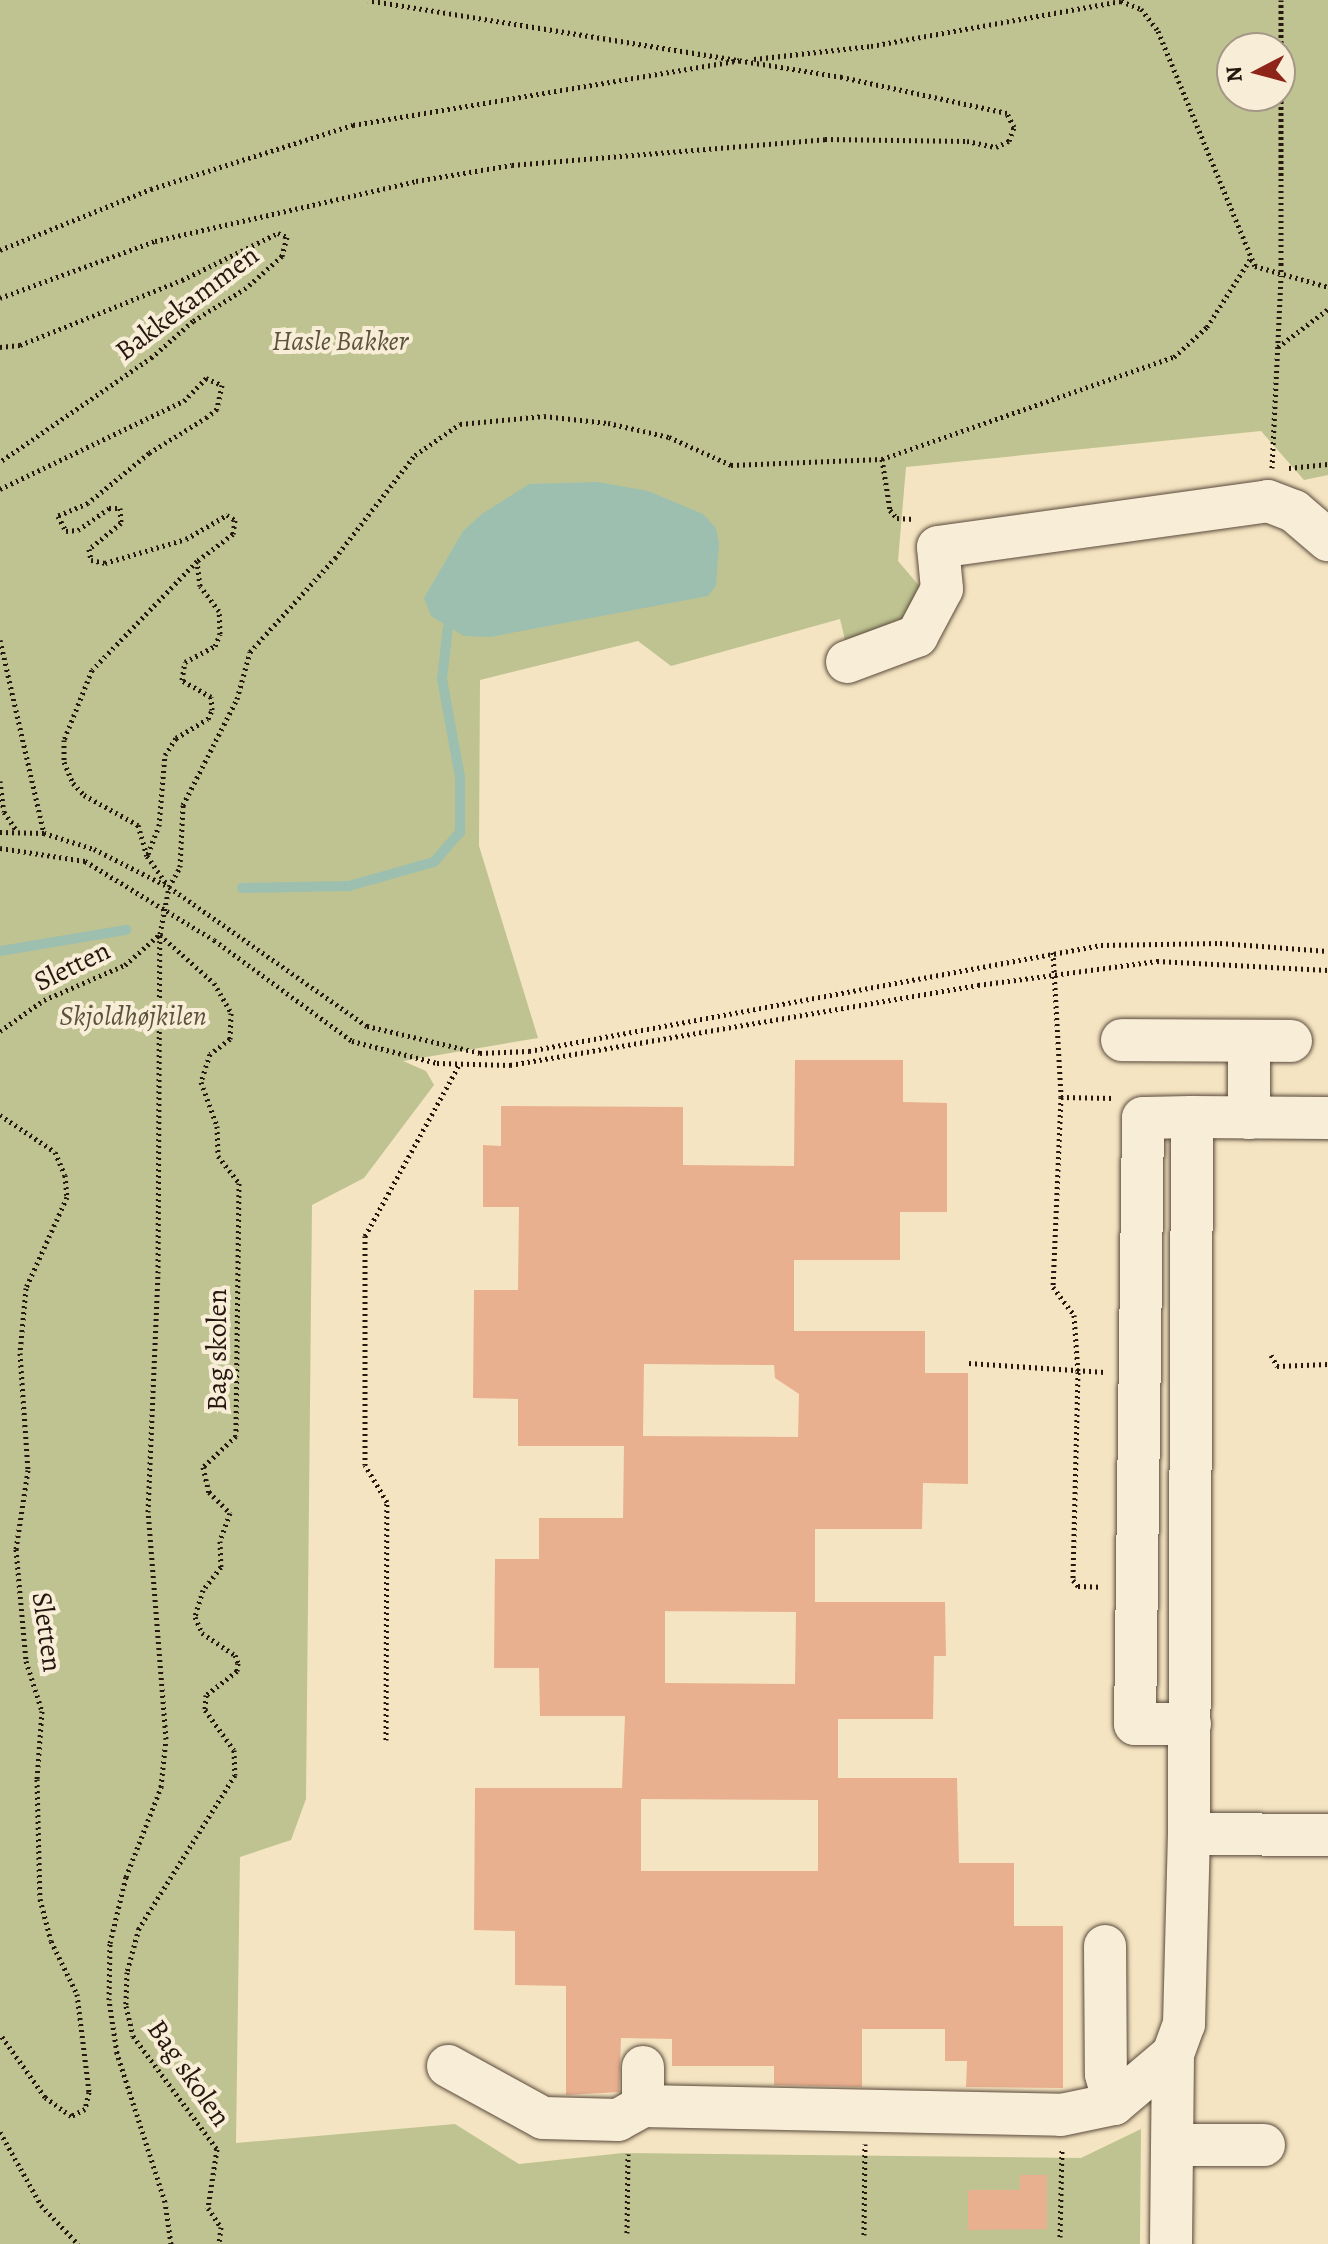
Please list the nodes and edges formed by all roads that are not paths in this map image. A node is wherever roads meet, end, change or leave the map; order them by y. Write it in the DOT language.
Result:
graph roads {
  1 [pos="1328,540"];
  2 [pos="847,662"];
  3 [pos="1122,1040"];
  4 [pos="1249,1041"];
  5 [pos="1291,1041"];
  6 [pos="1192,1117"];
  7 [pos="1249,1118"];
  8 [pos="1328,1118"];
  9 [pos="1190,1724"];
  10 [pos="1189,1834"];
  11 [pos="1328,1835"];
  12 [pos="1105,1946"];
  13 [pos="1173,2054"];
  14 [pos="448,2066"];
  15 [pos="1114,2104"];
  16 [pos="1173,2145"];
  17 [pos="1264,2145"];
  18 [pos="1171,2244"];
  1 -- 2 [label="lane"];
  3 -- 4 [label="lane"];
  4 -- 5 [label="lane"];
  4 -- 7 [label="lane"];
  6 -- 7 [label="lane"];
  6 -- 9 [label="lane"];
  6 -- 9 [label="lane"];
  7 -- 8 [label="lane"];
  9 -- 10 [label="lane"];
  10 -- 11 [label="lane"];
  10 -- 13 [label="lane"];
  12 -- 15 [label="lane"];
  13 -- 15 [label="lane"];
  13 -- 16 [label="lane"];
  14 -- 15 [label="lane"];
  16 -- 17 [label="lane"];
  16 -- 18 [label="lane"];
}
